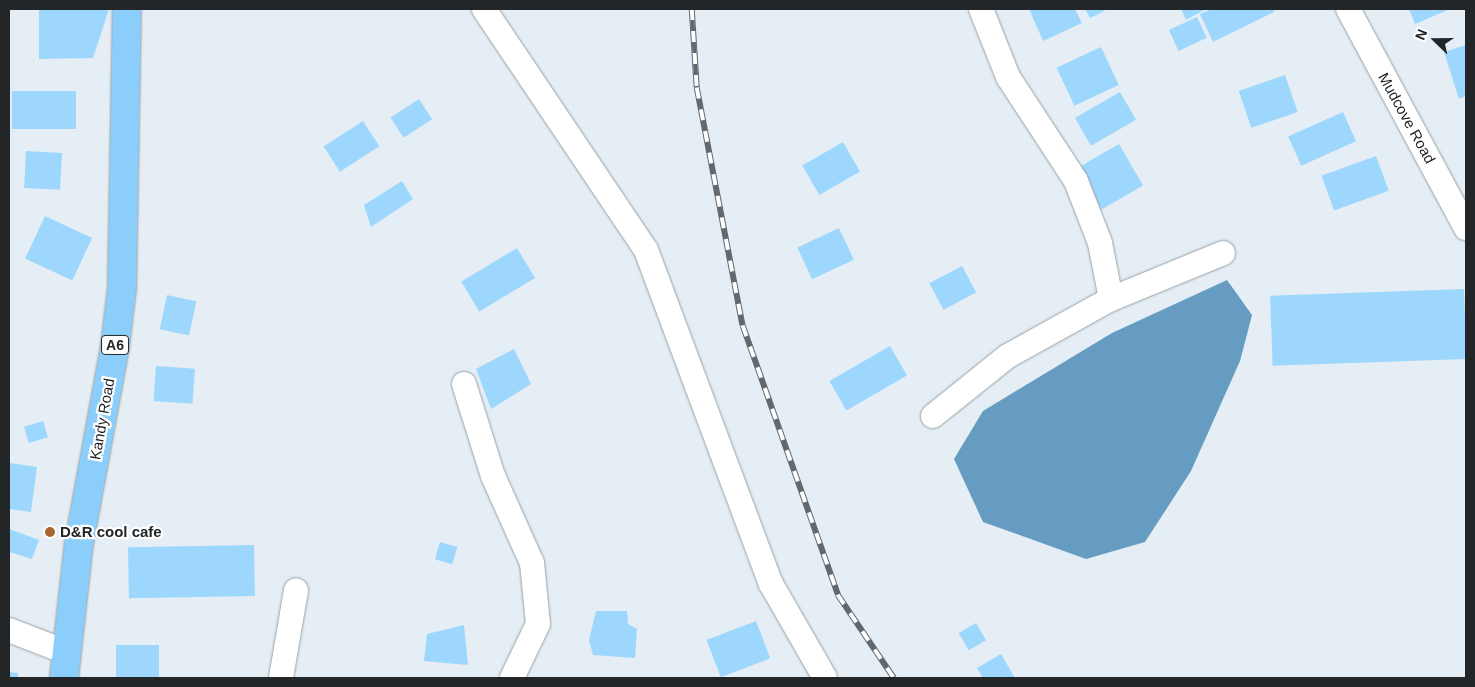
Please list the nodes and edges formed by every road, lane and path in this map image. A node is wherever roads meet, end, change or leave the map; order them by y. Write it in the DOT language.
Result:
graph roads {
  1 [pos="127,9"];
  2 [pos="484,9"];
  3 [pos="981,9"];
  4 [pos="1348,9"];
  5 [pos="1466,228"];
  6 [pos="1223,253"];
  7 [pos="1111,299"];
  8 [pos="464,384"];
  9 [pos="933,416"];
  10 [pos="296,590"];
  11 [pos="9,630"];
  12 [pos="65,665"];
  13 [pos="281,678"];
  14 [pos="512,678"];
  15 [pos="825,678"];
  1 -- 12 [label="highway, Kandy Road / A6"];
  2 -- 15 [label="street"];
  3 -- 7 [label="street"];
  4 -- 5 [label="street, Mudcove Road"];
  6 -- 7 [label="street"];
  7 -- 9 [label="street"];
  8 -- 14 [label="street"];
  10 -- 13 [label="street"];
  11 -- 12 [label="street"];
}
